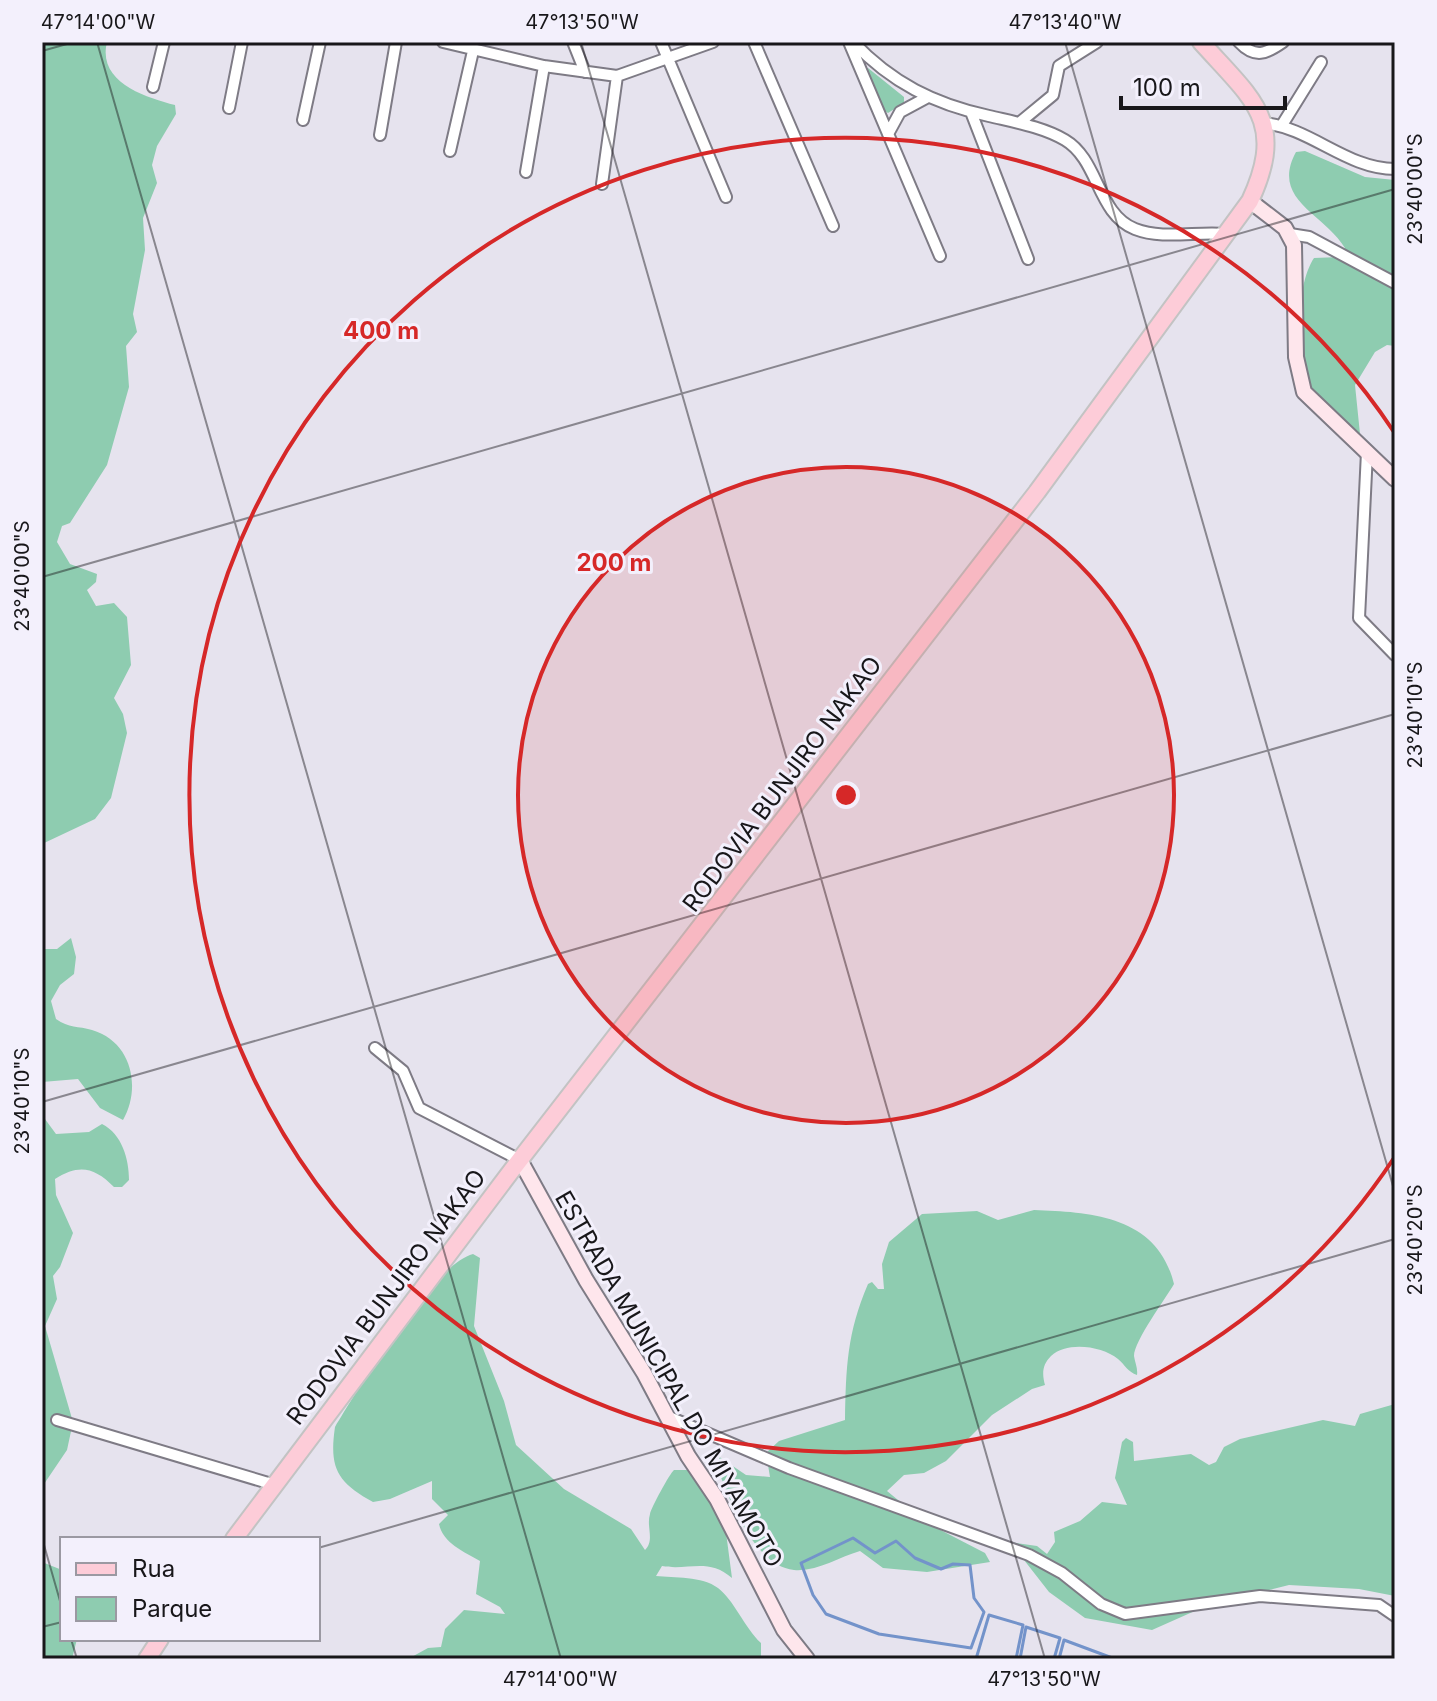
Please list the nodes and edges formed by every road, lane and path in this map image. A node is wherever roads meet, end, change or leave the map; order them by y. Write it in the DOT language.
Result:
graph roads {
  1 [pos="164,42"];
  2 [pos="242,42"];
  3 [pos="320,42"];
  4 [pos="396,42"];
  5 [pos="443,42"];
  6 [pos="573,42"];
  7 [pos="661,42"];
  8 [pos="713,42"];
  9 [pos="754,42"];
  10 [pos="851,42"];
  11 [pos="1097,42"];
  12 [pos="1201,42"];
  13 [pos="1239,42"];
  14 [pos="1283,42"];
  15 [pos="473,51"];
  16 [pos="668,59"];
  17 [pos="1321,62"];
  18 [pos="544,66"];
  19 [pos="585,72"];
  20 [pos="617,76"];
  21 [pos="153,87"];
  22 [pos="926,98"];
  23 [pos="229,108"];
  24 [pos="971,112"];
  25 [pos="303,120"];
  26 [pos="1019,123"];
  27 [pos="1264,123"];
  28 [pos="1282,125"];
  29 [pos="888,134"];
  30 [pos="380,135"];
  31 [pos="450,151"];
  32 [pos="1395,169"];
  33 [pos="526,172"];
  34 [pos="602,184"];
  35 [pos="726,197"];
  36 [pos="1250,201"];
  37 [pos="833,226"];
  38 [pos="1226,234"];
  39 [pos="1290,234"];
  40 [pos="940,256"];
  41 [pos="1028,259"];
  42 [pos="1395,283"];
  43 [pos="1367,452"];
  44 [pos="1395,479"];
  45 [pos="1395,655"];
  46 [pos="375,1048"];
  47 [pos="520,1160"];
  48 [pos="666,1415"];
  49 [pos="57,1420"];
  50 [pos="275,1485"];
  51 [pos="236,1537"];
  52 [pos="1395,1616"];
  53 [pos="159,1641"];
  54 [pos="147,1659"];
  55 [pos="807,1659"];
  1 -- 21 [label="street"];
  2 -- 23 [label="street"];
  3 -- 25 [label="street"];
  4 -- 30 [label="street"];
  5 -- 15 [label="street"];
  6 -- 19 [label="street"];
  7 -- 16 [label="street"];
  8 -- 16 [label="street"];
  9 -- 37 [label="street"];
  10 -- 22 [label="street"];
  10 -- 29 [label="street"];
  11 -- 26 [label="street"];
  12 -- 27 [label="main road"];
  13 -- 14 [label="street"];
  15 -- 18 [label="street"];
  15 -- 31 [label="street"];
  16 -- 20 [label="street"];
  16 -- 35 [label="street"];
  17 -- 28 [label="street"];
  18 -- 19 [label="street"];
  18 -- 33 [label="street"];
  19 -- 20 [label="street"];
  20 -- 34 [label="street"];
  22 -- 24 [label="street"];
  22 -- 29 [label="street"];
  24 -- 26 [label="street"];
  24 -- 41 [label="street"];
  26 -- 38 [label="street"];
  27 -- 28 [label="street"];
  27 -- 36 [label="main road, RODOVIA BUNJIRO NAKAO"];
  28 -- 32 [label="street"];
  29 -- 40 [label="street"];
  36 -- 38 [label="main road, RODOVIA BUNJIRO NAKAO"];
  36 -- 39 [label="street"];
  38 -- 47 [label="main road, RODOVIA BUNJIRO NAKAO"];
  39 -- 42 [label="street"];
  39 -- 43 [label="street"];
  43 -- 44 [label="street"];
  43 -- 45 [label="street"];
  46 -- 47 [label="street"];
  47 -- 48 [label="street, ESTRADA MUNICIPAL DO MIYAMOTO"];
  47 -- 50 [label="main road, RODOVIA BUNJIRO NAKAO"];
  48 -- 52 [label="street"];
  48 -- 55 [label="street, ESTRADA MUNICIPAL DO MIYAMOTO"];
  49 -- 50 [label="street"];
  50 -- 51 [label="main road, RODOVIA BUNJIRO NAKAO"];
  53 -- 54 [label="main road"];
}
